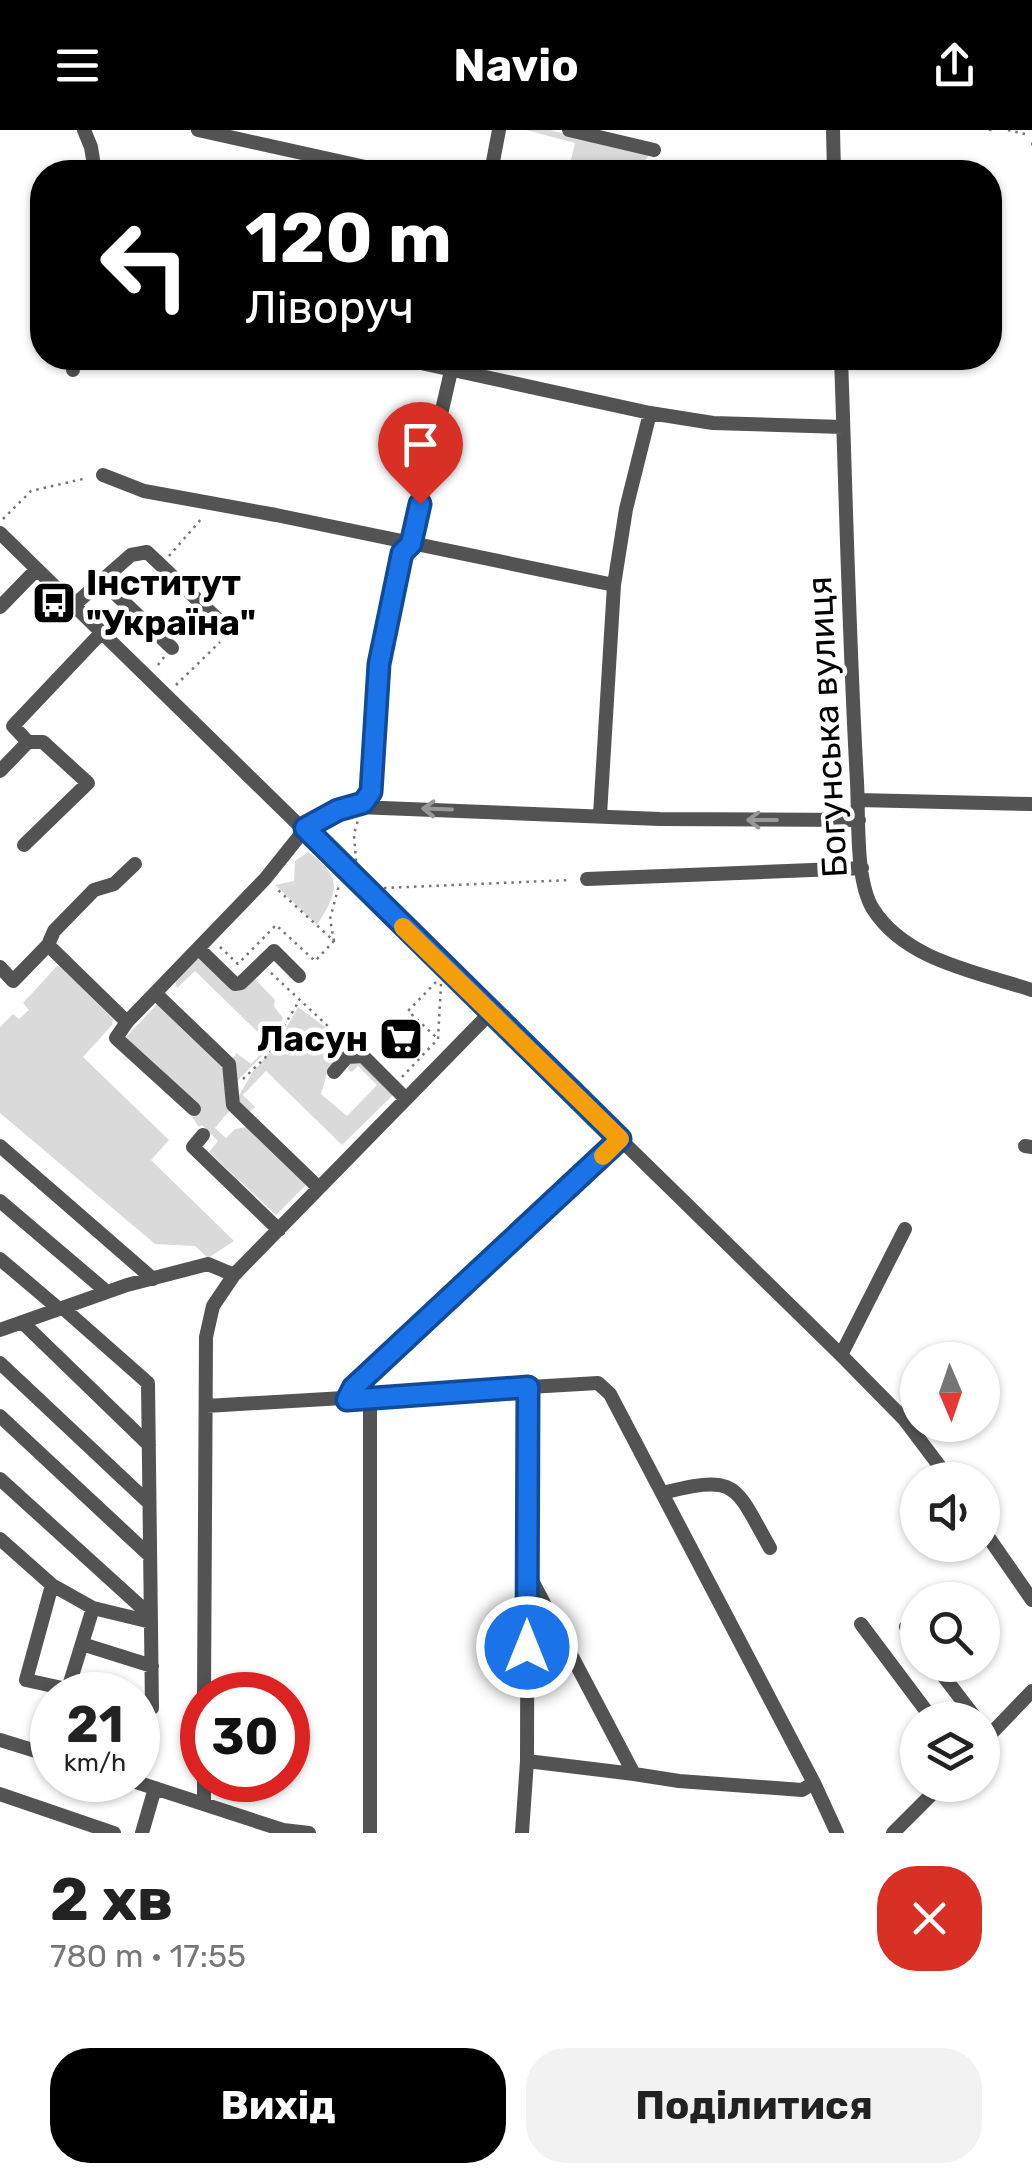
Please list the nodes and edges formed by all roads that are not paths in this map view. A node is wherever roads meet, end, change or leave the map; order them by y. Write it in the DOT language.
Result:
graph roads {
  1 [pos="84,130"];
  2 [pos="198,130"];
  3 [pos="500,130"];
  4 [pos="569,130"];
  5 [pos="832,130"];
  6 [pos="654,150"];
  7 [pos="93,160"];
  8 [pos="334,160"];
  9 [pos="494,160"];
  10 [pos="833,160"];
  11 [pos="452,370"];
  12 [pos="477,370"];
  13 [pos="842,370"];
  14 [pos="650,413"];
  15 [pos="844,427"];
  16 [pos="103,475"];
  17 [pos="0,533"];
  18 [pos="411,544"];
  19 [pos="38,569"];
  20 [pos="102,581"];
  21 [pos="614,585"];
  22 [pos="74,604"];
  23 [pos="0,607"];
  24 [pos="227,628"];
  25 [pos="102,632"];
  26 [pos="172,648"];
  27 [pos="28,742"];
  28 [pos="0,771"];
  29 [pos="858,800"];
  30 [pos="1032,804"];
  31 [pos="356,811"];
  32 [pos="600,816"];
  33 [pos="859,820"];
  34 [pos="305,828"];
  35 [pos="24,844"];
  36 [pos="135,864"];
  37 [pos="862,868"];
  38 [pos="587,879"];
  39 [pos="48,946"];
  40 [pos="199,949"];
  41 [pos="0,968"];
  42 [pos="300,976"];
  43 [pos="1032,990"];
  44 [pos="156,992"];
  45 [pos="491,1012"];
  46 [pos="127,1022"];
  47 [pos="334,1072"];
  48 [pos="406,1098"];
  49 [pos="194,1109"];
  50 [pos="204,1136"];
  51 [pos="620,1139"];
  52 [pos="0,1146"];
  53 [pos="320,1188"];
  54 [pos="0,1201"];
  55 [pos="279,1230"];
  56 [pos="906,1230"];
  57 [pos="0,1259"];
  58 [pos="234,1275"];
  59 [pos="153,1278"];
  60 [pos="107,1292"];
  61 [pos="61,1309"];
  62 [pos="0,1314"];
  63 [pos="12,1326"];
  64 [pos="841,1355"];
  65 [pos="0,1363"];
  66 [pos="528,1387"];
  67 [pos="370,1398"];
  68 [pos="347,1400"];
  69 [pos="206,1406"];
  70 [pos="0,1416"];
  71 [pos="149,1444"];
  72 [pos="936,1462"];
  73 [pos="0,1479"];
  74 [pos="662,1493"];
  75 [pos="150,1502"];
  76 [pos="0,1539"];
  77 [pos="770,1548"];
  78 [pos="1000,1554"];
  79 [pos="150,1556"];
  80 [pos="527,1570"];
  81 [pos="52,1585"];
  82 [pos="1032,1600"];
  83 [pos="93,1608"];
  84 [pos="151,1620"];
  85 [pos="861,1624"];
  86 [pos="82,1644"];
  87 [pos="152,1666"];
  88 [pos="73,1672"];
  89 [pos="152,1672"];
  90 [pos="204,1672"];
  91 [pos="30,1681"];
  92 [pos="948,1682"];
  93 [pos="1032,1692"];
  94 [pos="920,1702"];
  95 [pos="963,1702"];
  96 [pos="1000,1721"];
  97 [pos="0,1740"];
  98 [pos="30,1749"];
  99 [pos="527,1761"];
  100 [pos="634,1774"];
  101 [pos="814,1783"];
  102 [pos="160,1790"];
  103 [pos="0,1794"];
  104 [pos="151,1802"];
  105 [pos="924,1802"];
  106 [pos="204,1804"];
  107 [pos="276,1830"];
  108 [pos="114,1833"];
  109 [pos="142,1833"];
  110 [pos="309,1833"];
  111 [pos="370,1833"];
  112 [pos="522,1833"];
  113 [pos="837,1833"];
  114 [pos="894,1833"];
  1 -- 7 [label="street"];
  2 -- 8 [label="street"];
  3 -- 9 [label="street"];
  4 -- 6 [label="street"];
  5 -- 10 [label="street"];
  11 -- 18 [label="street"];
  12 -- 14 [label="street"];
  13 -- 15 [label="street, Богунська вулиця"];
  14 -- 15 [label="street"];
  14 -- 21 [label="street"];
  15 -- 29 [label="street, Богунська вулиця"];
  16 -- 18 [label="street"];
  17 -- 19 [label="street"];
  18 -- 21 [label="street"];
  18 -- 31 [label="street"];
  19 -- 22 [label="street"];
  19 -- 23 [label="street"];
  20 -- 22 [label="street"];
  20 -- 24 [label="street"];
  20 -- 26 [label="street"];
  21 -- 32 [label="street"];
  22 -- 25 [label="street"];
  25 -- 27 [label="street"];
  25 -- 34 [label="street"];
  27 -- 28 [label="street"];
  27 -- 35 [label="street"];
  29 -- 30 [label="street"];
  29 -- 33 [label="street, Богунська вулиця"];
  32 -- 31 [label="street, one-way"];
  31 -- 34 [label="street"];
  33 -- 32 [label="street, one-way"];
  33 -- 37 [label="street, Богунська вулиця"];
  34 -- 40 [label="street"];
  34 -- 45 [label="street"];
  36 -- 39 [label="street"];
  37 -- 38 [label="street"];
  37 -- 43 [label="street, Богунська вулиця"];
  39 -- 41 [label="street"];
  39 -- 46 [label="street"];
  40 -- 42 [label="street"];
  40 -- 44 [label="street"];
  44 -- 46 [label="street"];
  44 -- 53 [label="street"];
  45 -- 48 [label="street"];
  45 -- 51 [label="street"];
  46 -- 49 [label="street"];
  47 -- 48 [label="street"];
  48 -- 53 [label="street"];
  50 -- 55 [label="street"];
  51 -- 64 [label="street"];
  51 -- 68 [label="street"];
  52 -- 59 [label="street"];
  53 -- 55 [label="street"];
  54 -- 60 [label="street"];
  55 -- 58 [label="street"];
  56 -- 64 [label="street"];
  57 -- 61 [label="street"];
  58 -- 59 [label="street"];
  58 -- 69 [label="street"];
  59 -- 60 [label="street"];
  60 -- 61 [label="street"];
  61 -- 63 [label="street"];
  61 -- 71 [label="street"];
  62 -- 63 [label="street"];
  63 -- 71 [label="street"];
  64 -- 72 [label="street"];
  65 -- 75 [label="street"];
  66 -- 67 [label="street"];
  66 -- 74 [label="street"];
  66 -- 80 [label="street"];
  67 -- 68 [label="street"];
  67 -- 111 [label="street"];
  68 -- 69 [label="street"];
  69 -- 90 [label="street"];
  70 -- 79 [label="street"];
  71 -- 75 [label="street"];
  73 -- 84 [label="street"];
  74 -- 77 [label="street"];
  74 -- 101 [label="street"];
  75 -- 79 [label="street"];
  76 -- 81 [label="street"];
  78 -- 82 [label="street"];
  79 -- 84 [label="street"];
  80 -- 99 [label="street"];
  80 -- 100 [label="street"];
  81 -- 83 [label="street"];
  81 -- 91 [label="street"];
  83 -- 84 [label="street"];
  83 -- 86 [label="street"];
  84 -- 87 [label="street"];
  85 -- 94 [label="street"];
  86 -- 87 [label="street"];
  86 -- 88 [label="street"];
  87 -- 89 [label="street"];
  92 -- 95 [label="street"];
  93 -- 96 [label="street"];
  97 -- 98 [label="street"];
  99 -- 100 [label="street"];
  99 -- 112 [label="street"];
  100 -- 101 [label="street"];
  101 -- 113 [label="street"];
  102 -- 106 [label="street"];
  103 -- 108 [label="street"];
  104 -- 109 [label="street"];
  105 -- 114 [label="street"];
  106 -- 107 [label="street"];
  107 -- 110 [label="street"];
}
